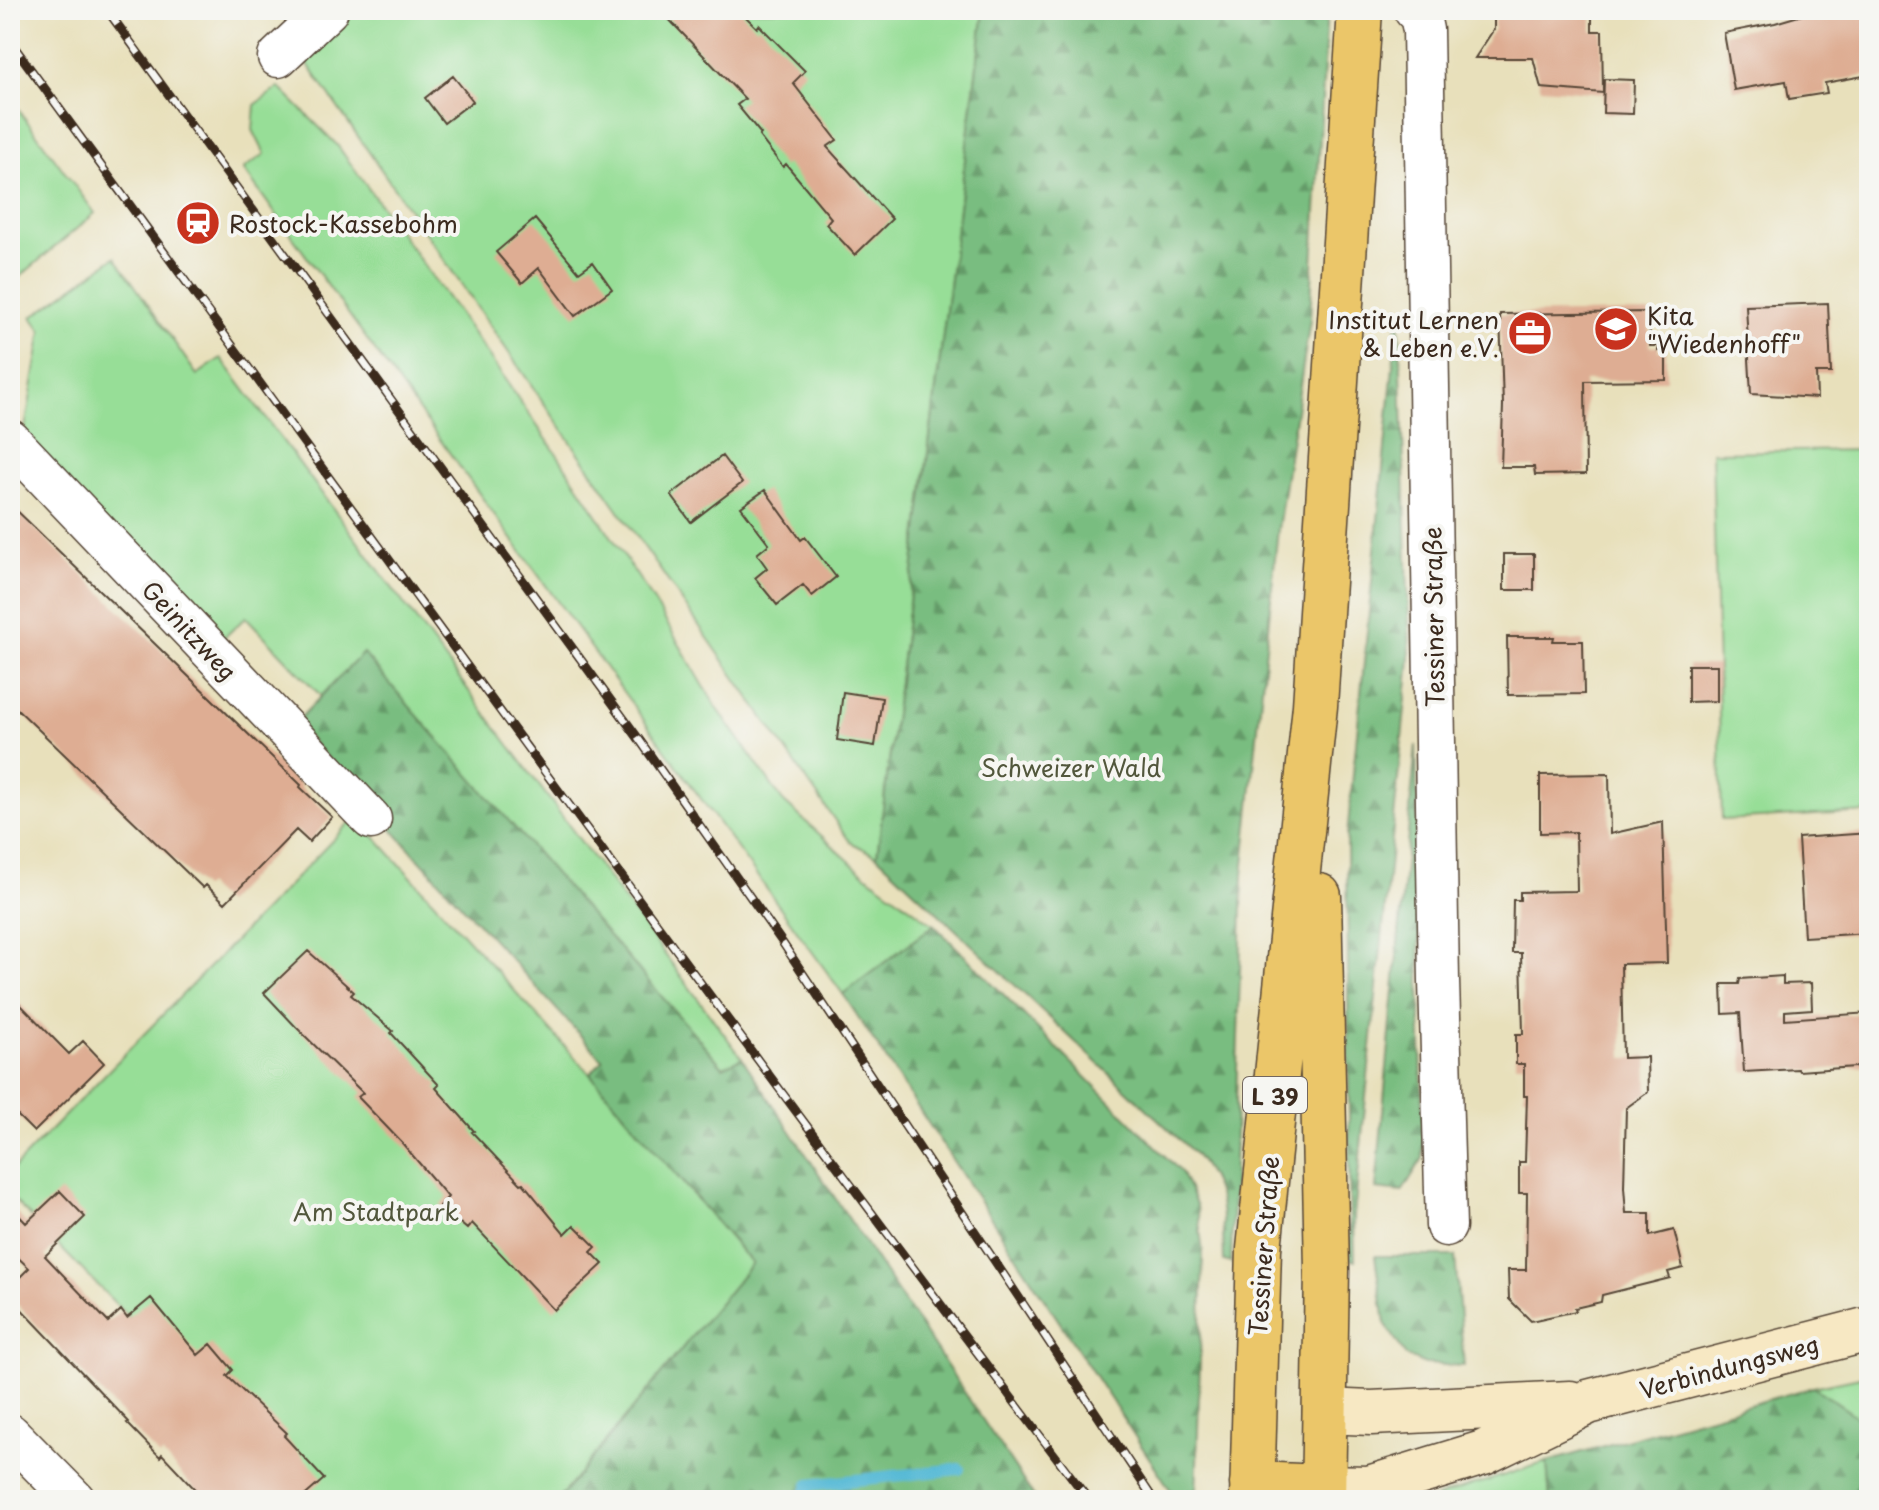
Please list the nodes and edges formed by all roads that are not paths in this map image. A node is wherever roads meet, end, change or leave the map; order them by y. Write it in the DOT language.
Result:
graph roads {
  1 [pos="328,10"];
  2 [pos="1360,10"];
  3 [pos="1414,10"];
  4 [pos="278,57"];
  5 [pos="10,440"];
  6 [pos="1315,706"];
  7 [pos="371,819"];
  8 [pos="1446,1226"];
  9 [pos="1869,1329"];
  10 [pos="1588,1402"];
  11 [pos="1254,1409"];
  12 [pos="1325,1411"];
  13 [pos="10,1434"];
  14 [pos="1252,1492"];
  15 [pos="1323,1494"];
  16 [pos="75,1500"];
  1 -- 4 [label="street"];
  2 -- 6 [label="main road, Tessiner Straße / L 39"];
  3 -- 8 [label="street, Tessiner Straße"];
  5 -- 7 [label="street, Geinitzweg"];
  6 -- 11 [label="main road, Tessiner Straße / L 39"];
  6 -- 12 [label="main road, Tessiner Straße / L 39"];
  9 -- 10 [label="main road, Verbindungsweg"];
  10 -- 12 [label="main road, Verbindungsweg"];
  10 -- 15 [label="main road, Verbindungsweg"];
  11 -- 12 [label="main road"];
  11 -- 14 [label="main road, Tessiner Straße / L 39"];
  12 -- 15 [label="main road, Tessiner Straße / L 39"];
  13 -- 16 [label="street"];
  14 -- 15 [label="main road"];
}
